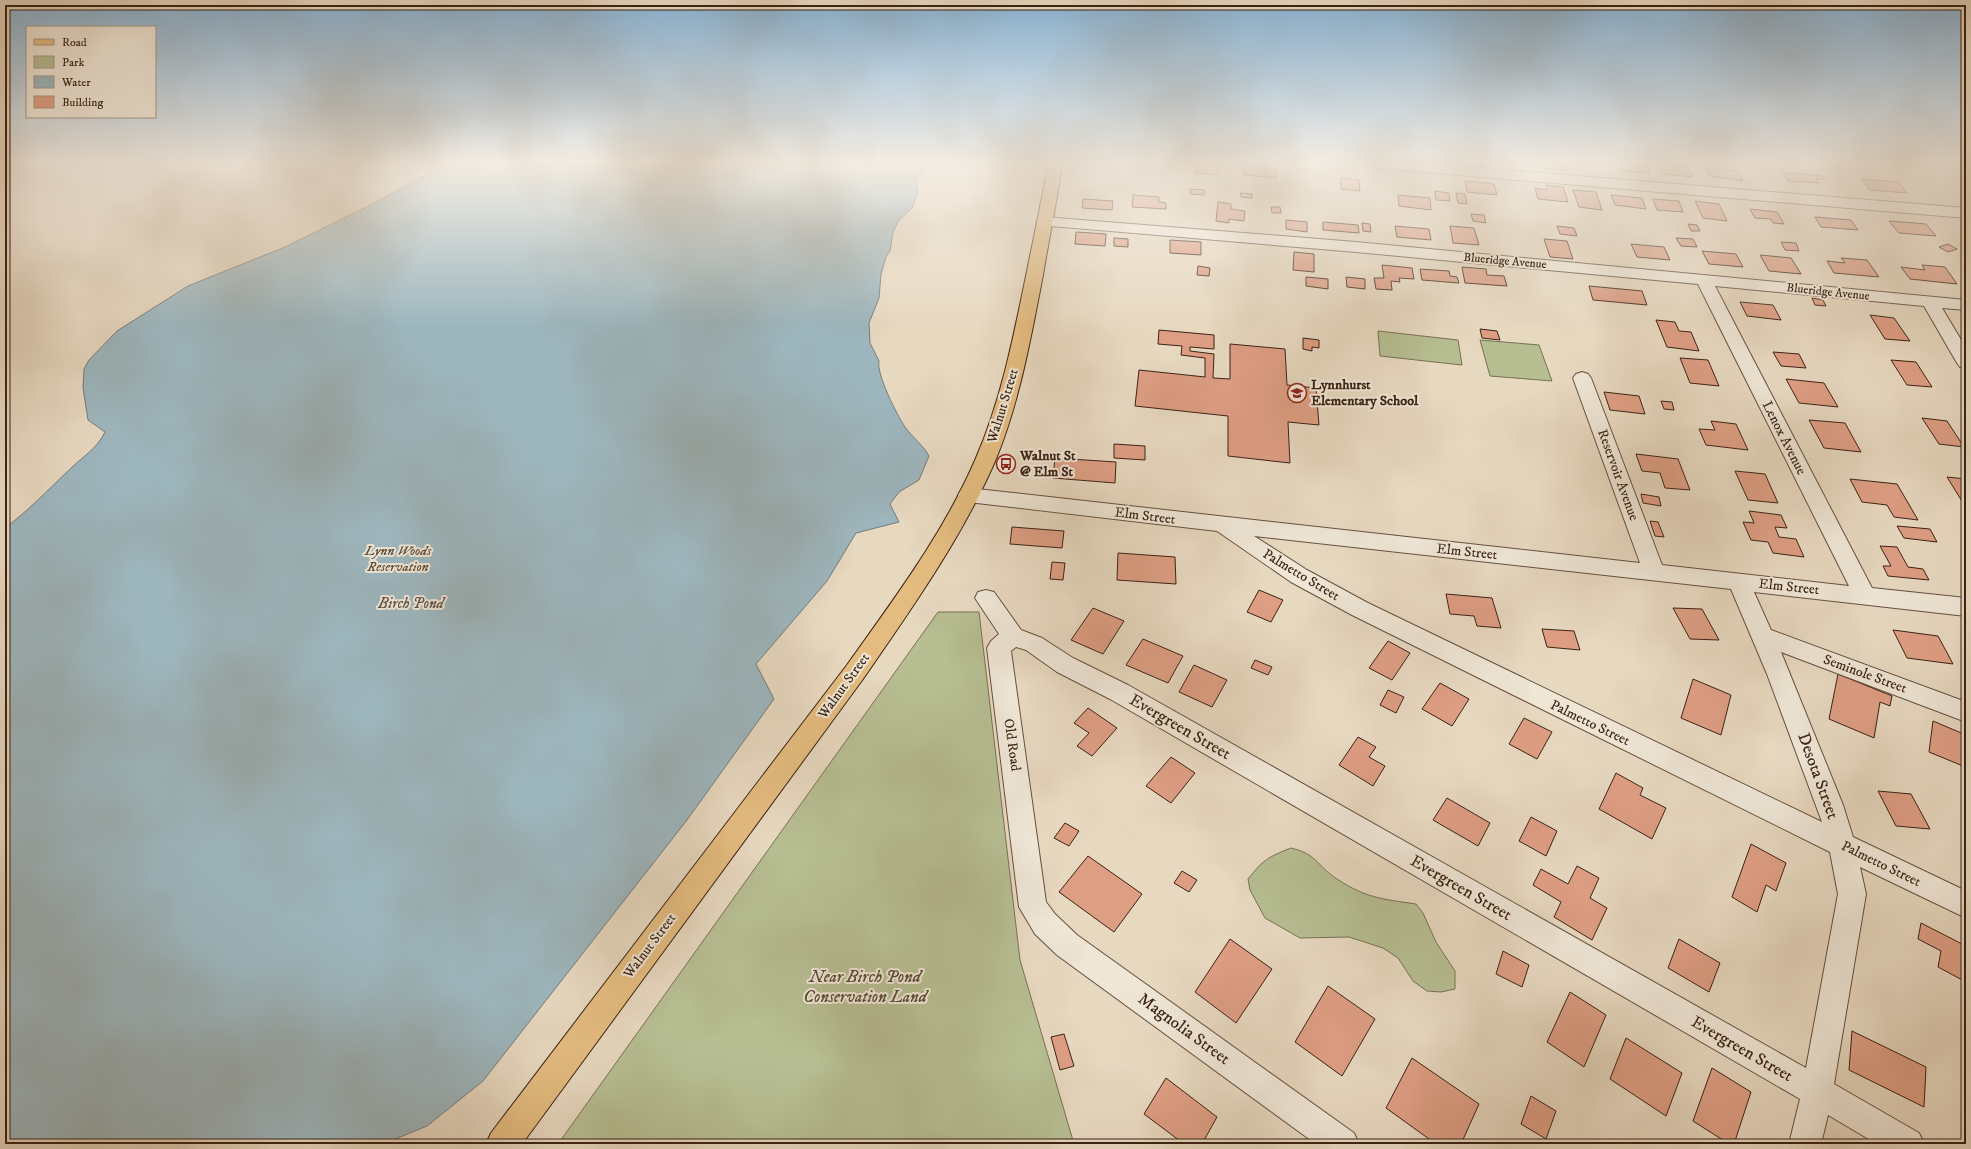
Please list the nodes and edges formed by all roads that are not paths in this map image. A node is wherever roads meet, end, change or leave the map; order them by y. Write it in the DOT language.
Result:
graph roads {
  1 [pos="1045,218"];
  2 [pos="1044,222"];
  3 [pos="1704,280"];
  4 [pos="1930,302"];
  5 [pos="1966,305"];
  6 [pos="1966,363"];
  7 [pos="1582,378"];
  8 [pos="968,495"];
  9 [pos="1221,525"];
  10 [pos="1654,572"];
  11 [pos="1740,582"];
  12 [pos="1865,596"];
  13 [pos="986,598"];
  14 [pos="1966,607"];
  15 [pos="1013,636"];
  16 [pos="1763,636"];
  17 [pos="1966,712"];
  18 [pos="1842,844"];
  19 [pos="1966,905"];
  20 [pos="1033,907"];
  21 [pos="1817,1092"];
  22 [pos="502,1144"];
  23 [pos="1343,1144"];
  24 [pos="1805,1144"];
  25 [pos="1908,1144"];
  1 -- 2 [label="main road, Walnut Street"];
  2 -- 3 [label="street, Blueridge Avenue"];
  2 -- 8 [label="main road, Walnut Street"];
  3 -- 4 [label="street, Blueridge Avenue"];
  3 -- 12 [label="street, Lenox Avenue"];
  4 -- 5 [label="street, Blueridge Avenue"];
  4 -- 6 [label="street"];
  7 -- 10 [label="street, Reservoir Avenue"];
  8 -- 9 [label="street, Elm Street"];
  8 -- 22 [label="main road, Walnut Street"];
  9 -- 10 [label="street, Elm Street"];
  9 -- 18 [label="street, Palmetto Street"];
  10 -- 11 [label="street, Elm Street"];
  11 -- 12 [label="street, Elm Street"];
  11 -- 16 [label="street, Desota Street"];
  12 -- 14 [label="street, Elm Street"];
  13 -- 15 [label="street"];
  15 -- 20 [label="street, Old Road"];
  15 -- 21 [label="street, Evergreen Street"];
  16 -- 17 [label="street, Seminole Street"];
  16 -- 18 [label="street, Desota Street"];
  18 -- 19 [label="street, Palmetto Street"];
  18 -- 21 [label="street, Desota Street"];
  20 -- 23 [label="street, Magnolia Street"];
  21 -- 24 [label="street, Desota Street"];
  21 -- 25 [label="street, Evergreen Street"];
}
